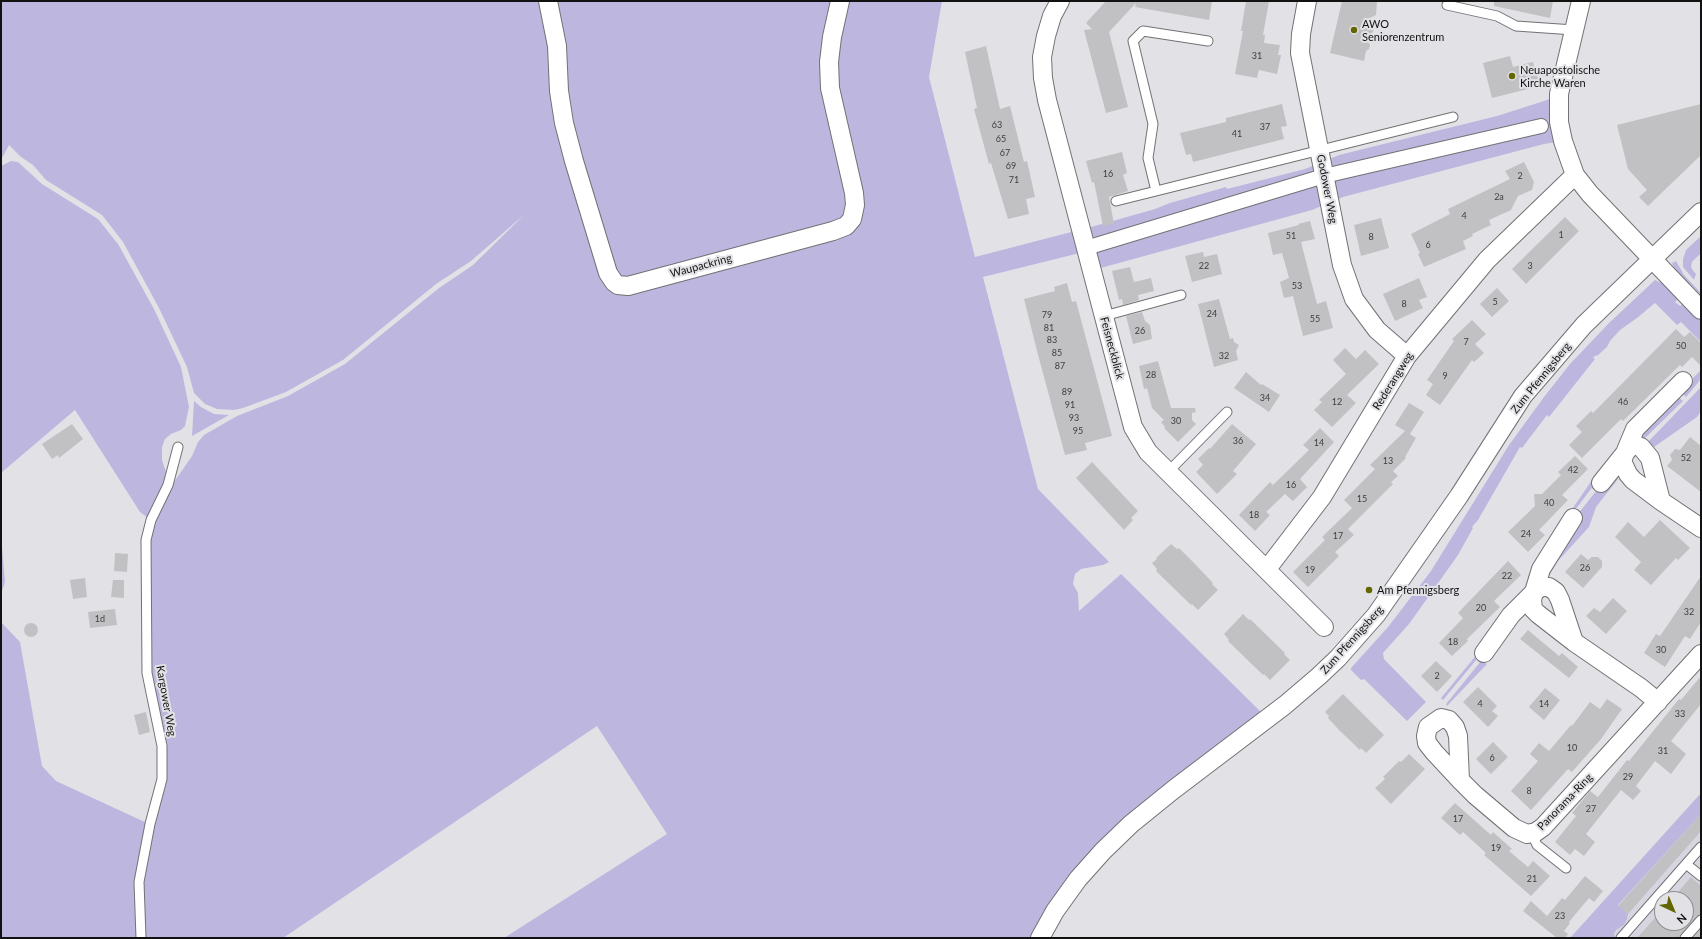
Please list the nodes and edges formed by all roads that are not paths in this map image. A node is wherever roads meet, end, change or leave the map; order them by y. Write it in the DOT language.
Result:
graph roads {
  1 [pos="548,1"];
  2 [pos="840,1"];
  3 [pos="1060,1"];
  4 [pos="1308,1"];
  5 [pos="1581,1"];
  6 [pos="1446,4"];
  7 [pos="1574,30"];
  8 [pos="1208,41"];
  9 [pos="1452,117"];
  10 [pos="1541,126"];
  11 [pos="1318,150"];
  12 [pos="1575,175"];
  13 [pos="1324,176"];
  14 [pos="1156,191"];
  15 [pos="1116,201"];
  16 [pos="1701,212"];
  17 [pos="1086,248"];
  18 [pos="1652,259"];
  19 [pos="1181,295"];
  20 [pos="1701,310"];
  21 [pos="1104,316"];
  22 [pos="1407,356"];
  23 [pos="1683,380"];
  24 [pos="1227,412"];
  25 [pos="178,447"];
  26 [pos="1625,453"];
  27 [pos="1168,472"];
  28 [pos="1600,483"];
  29 [pos="1661,501"];
  30 [pos="1573,518"];
  31 [pos="1701,528"];
  32 [pos="1267,569"];
  33 [pos="1534,592"];
  34 [pos="1324,627"];
  35 [pos="1574,642"];
  36 [pos="1484,653"];
  37 [pos="1701,654"];
  38 [pos="1658,702"];
  39 [pos="1460,780"];
  40 [pos="1532,834"];
  41 [pos="1701,847"];
  42 [pos="1686,864"];
  43 [pos="1566,868"];
  44 [pos="1701,876"];
  45 [pos="1701,920"];
  46 [pos="141,938"];
  47 [pos="1040,938"];
  48 [pos="1621,938"];
  49 [pos="1685,938"];
  1 -- 2 [label="street, Waupackring"];
  3 -- 17 [label="street, Feisneckblick"];
  4 -- 11 [label="street, Godower Weg"];
  5 -- 7 [label="street"];
  6 -- 7 [label="lane"];
  7 -- 12 [label="street"];
  8 -- 14 [label="lane"];
  9 -- 11 [label="lane"];
  10 -- 13 [label="street"];
  11 -- 13 [label="street, Godower Weg"];
  11 -- 14 [label="lane"];
  12 -- 18 [label="street"];
  12 -- 22 [label="street, Rederangweg"];
  13 -- 17 [label="street"];
  13 -- 22 [label="street, Godower Weg"];
  14 -- 15 [label="lane"];
  16 -- 18 [label="street, Zum Pfennigsberg"];
  17 -- 21 [label="street, Feisneckblick"];
  18 -- 20 [label="street"];
  18 -- 47 [label="street, Zum Pfennigsberg"];
  19 -- 21 [label="lane"];
  21 -- 27 [label="street, Feisneckblick"];
  22 -- 32 [label="street, Rederangweg"];
  23 -- 26 [label="street"];
  24 -- 27 [label="lane"];
  25 -- 46 [label="lane, Kargower Weg"];
  26 -- 28 [label="street"];
  26 -- 29 [label="street"];
  26 -- 29 [label="street"];
  27 -- 32 [label="street, Feisneckblick"];
  29 -- 31 [label="street"];
  30 -- 33 [label="street"];
  32 -- 34 [label="street, Feisneckblick"];
  33 -- 35 [label="street"];
  33 -- 35 [label="street"];
  33 -- 36 [label="street"];
  35 -- 38 [label="street"];
  37 -- 38 [label="street, Panorama-Ring"];
  38 -- 40 [label="street, Panorama-Ring"];
  39 -- 39 [label="street, Panorama-Ring"];
  39 -- 40 [label="street, Panorama-Ring"];
  40 -- 43 [label="lane"];
  41 -- 42 [label="lane"];
  42 -- 44 [label="lane"];
  42 -- 48 [label="lane"];
  45 -- 49 [label="lane"];
}
